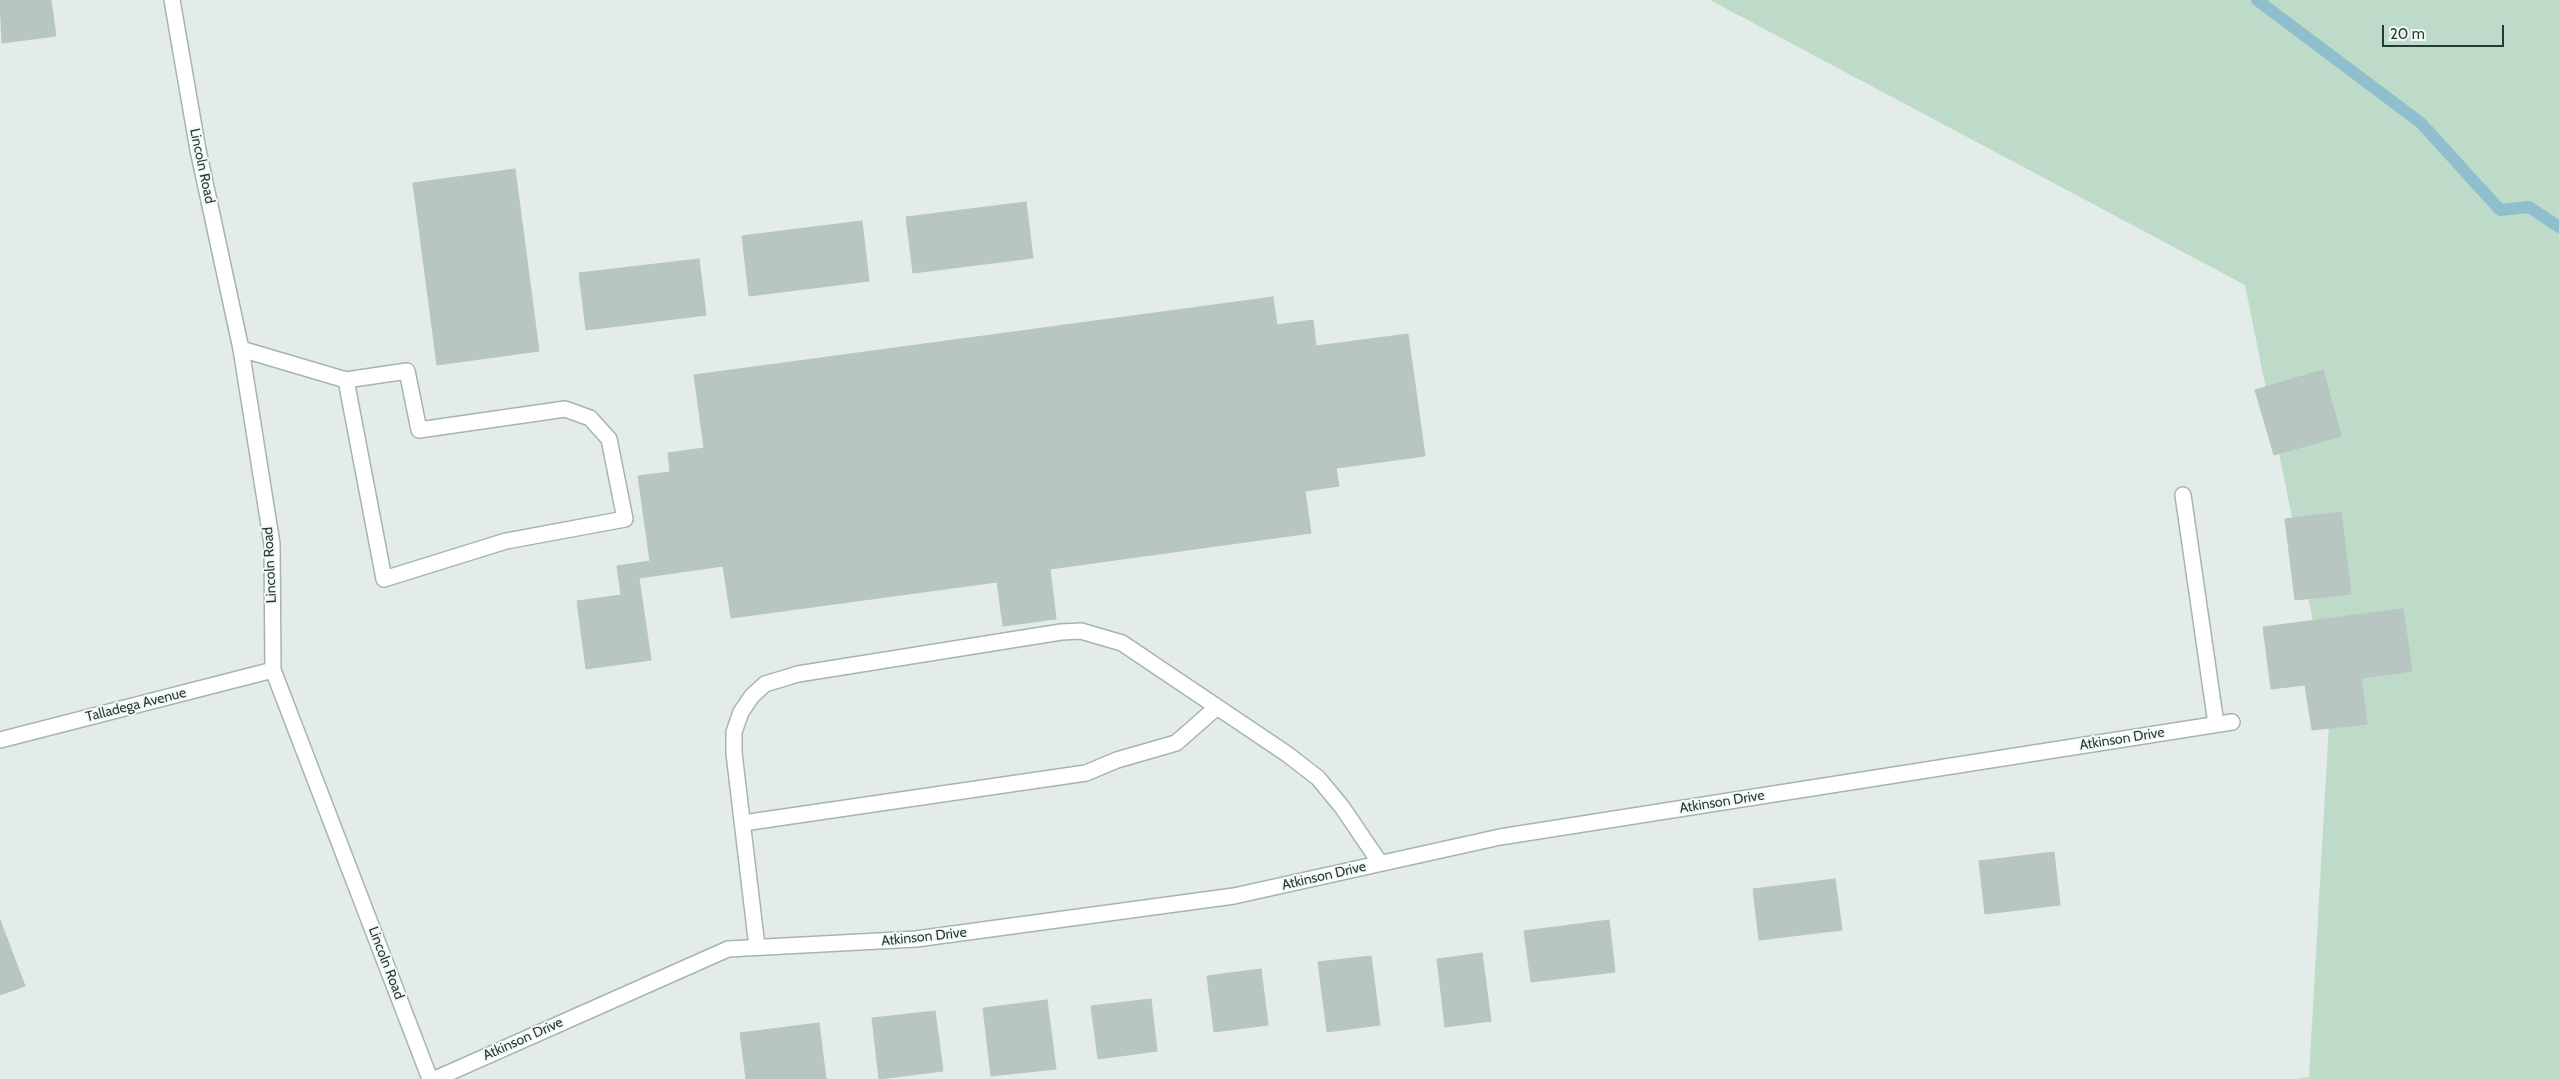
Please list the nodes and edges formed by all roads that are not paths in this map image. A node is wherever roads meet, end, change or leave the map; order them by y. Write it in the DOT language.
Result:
graph roads {
  1 [pos="172,0"];
  2 [pos="242,349"];
  3 [pos="346,380"];
  4 [pos="2183,495"];
  5 [pos="273,670"];
  6 [pos="1217,707"];
  7 [pos="2232,722"];
  8 [pos="2216,724"];
  9 [pos="0,740"];
  10 [pos="743,823"];
  11 [pos="1380,863"];
  12 [pos="757,947"];
  13 [pos="430,1079"];
  14 [pos="435,1079"];
  1 -- 2 [label="street, Lincoln Road"];
  2 -- 3 [label="street"];
  2 -- 5 [label="street, Lincoln Road"];
  3 -- 3 [label="street"];
  4 -- 8 [label="street"];
  5 -- 9 [label="street, Talladega Avenue"];
  5 -- 13 [label="street, Lincoln Road"];
  6 -- 10 [label="street"];
  6 -- 10 [label="street"];
  6 -- 11 [label="street"];
  7 -- 8 [label="street, Atkinson Drive"];
  8 -- 11 [label="street, Atkinson Drive"];
  10 -- 12 [label="street"];
  11 -- 12 [label="street, Atkinson Drive"];
  12 -- 14 [label="street, Atkinson Drive"];
}
